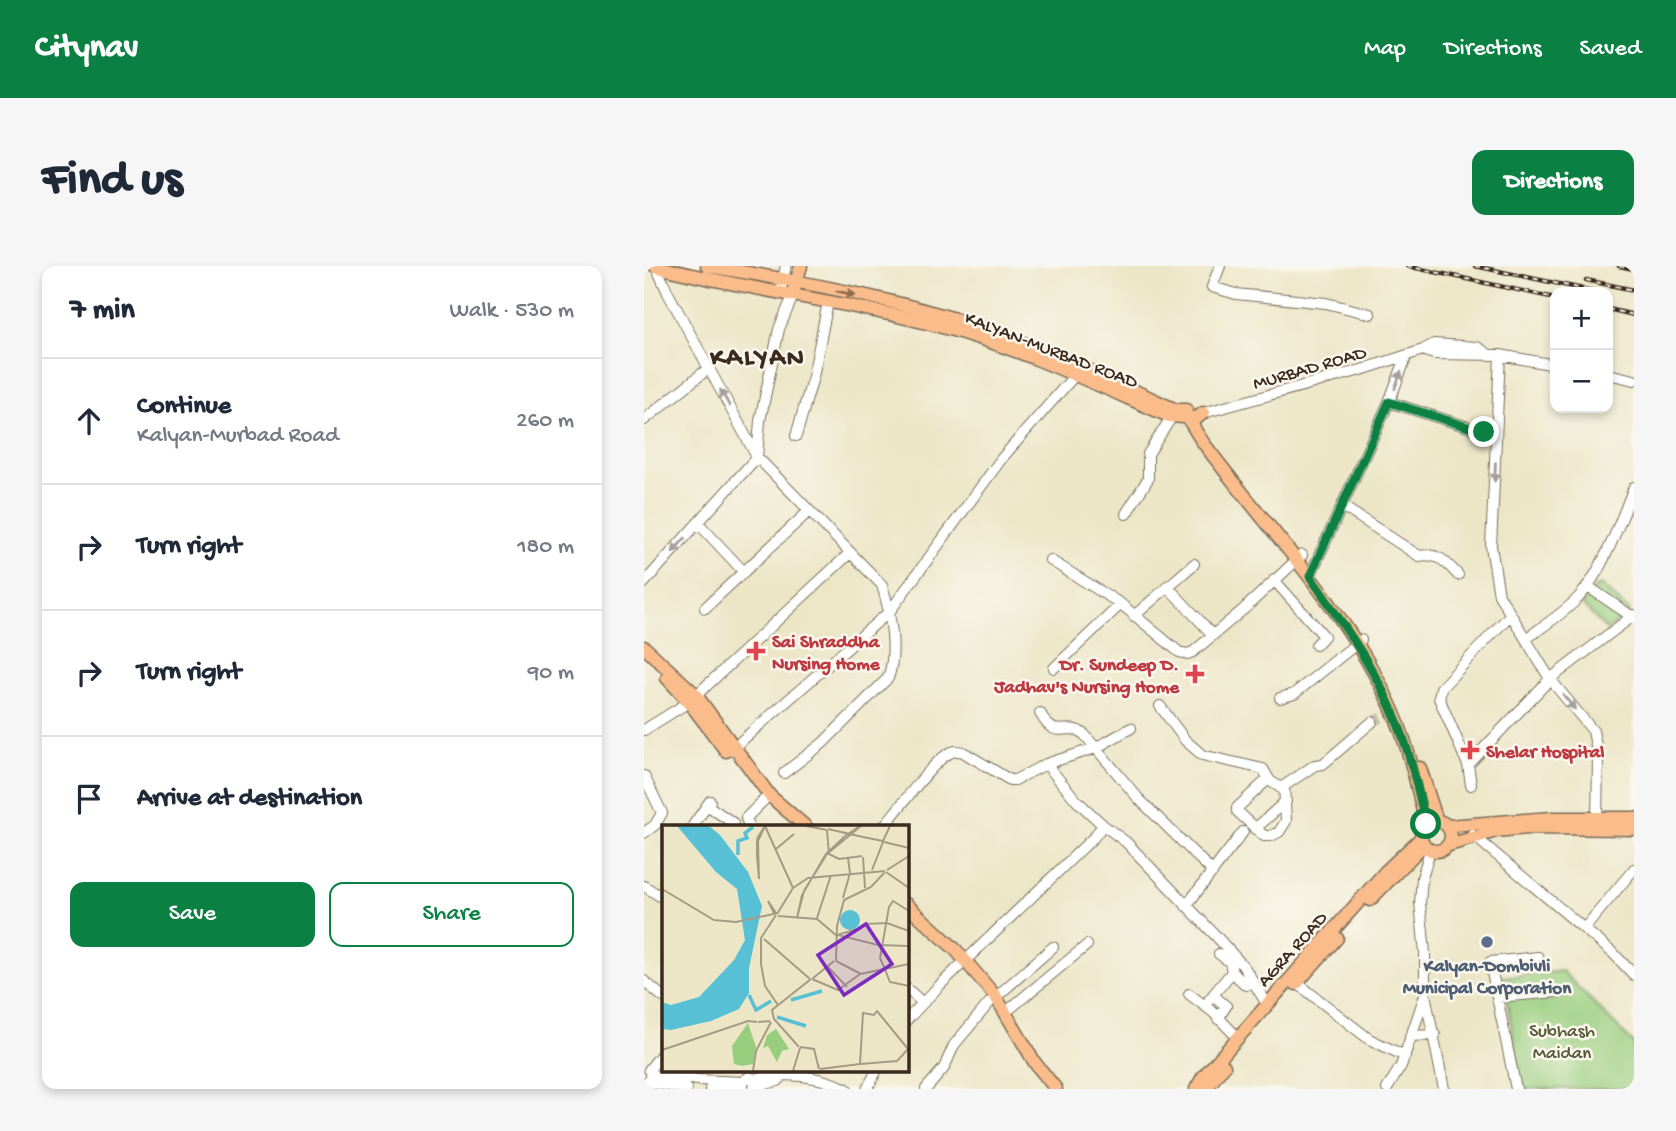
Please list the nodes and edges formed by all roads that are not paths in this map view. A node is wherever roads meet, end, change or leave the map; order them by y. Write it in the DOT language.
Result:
graph roads {
  1 [pos="656,266"];
  2 [pos="707,266"];
  3 [pos="1220,266"];
  4 [pos="793,272"];
  5 [pos="787,294"];
  6 [pos="828,302"];
  7 [pos="1370,314"];
  8 [pos="1407,355"];
  9 [pos="1500,355"];
  10 [pos="1550,364"];
  11 [pos="709,368"];
  12 [pos="1075,375"];
  13 [pos="1613,375"];
  14 [pos="1634,380"];
  15 [pos="1389,402"];
  16 [pos="1186,412"];
  17 [pos="644,420"];
  18 [pos="1484,432"];
  19 [pos="796,436"];
  20 [pos="757,457"];
  21 [pos="1634,487"];
  22 [pos="1342,506"];
  23 [pos="809,511"];
  24 [pos="1126,514"];
  25 [pos="698,523"];
  26 [pos="850,553"];
  27 [pos="1299,557"];
  28 [pos="1050,560"];
  29 [pos="1194,564"];
  30 [pos="744,572"];
  31 [pos="1311,573"];
  32 [pos="1458,575"];
  33 [pos="1274,580"];
  34 [pos="644,583"];
  35 [pos="1167,586"];
  36 [pos="1587,586"];
  37 [pos="1629,598"];
  38 [pos="1121,604"];
  39 [pos="1619,607"];
  40 [pos="705,608"];
  41 [pos="890,611"];
  42 [pos="1511,614"];
  43 [pos="1134,616"];
  44 [pos="1633,616"];
  45 [pos="1213,635"];
  46 [pos="1526,639"];
  47 [pos="1359,642"];
  48 [pos="1317,645"];
  49 [pos="644,647"];
  50 [pos="644,657"];
  51 [pos="1054,668"];
  52 [pos="1550,679"];
  53 [pos="692,698"];
  54 [pos="1280,698"];
  55 [pos="1160,706"];
  56 [pos="1040,713"];
  57 [pos="1372,722"];
  58 [pos="1131,728"];
  59 [pos="644,730"];
  60 [pos="1090,741"];
  61 [pos="731,750"];
  62 [pos="1046,764"];
  63 [pos="1468,765"];
  64 [pos="784,773"];
  65 [pos="644,776"];
  66 [pos="1268,779"];
  67 [pos="1471,785"];
  68 [pos="1284,787"];
  69 [pos="762,794"];
  70 [pos="1286,801"];
  71 [pos="1634,818"];
  72 [pos="733,822"];
  73 [pos="1597,823"];
  74 [pos="1437,824"];
  75 [pos="1462,824"];
  76 [pos="693,825"];
  77 [pos="748,825"];
  78 [pos="798,825"];
  79 [pos="885,825"];
  80 [pos="1103,825"];
  81 [pos="1495,827"];
  82 [pos="659,828"];
  83 [pos="1255,829"];
  84 [pos="1634,829"];
  85 [pos="1243,832"];
  86 [pos="644,833"];
  87 [pos="1475,837"];
  88 [pos="1425,844"];
  89 [pos="1449,845"];
  90 [pos="1634,869"];
  91 [pos="1213,872"];
  92 [pos="644,886"];
  93 [pos="662,897"];
  94 [pos="908,906"];
  95 [pos="1186,906"];
  96 [pos="908,916"];
  97 [pos="1584,929"];
  98 [pos="1087,945"];
  99 [pos="1053,947"];
  100 [pos="1219,954"];
  101 [pos="1538,957"];
  102 [pos="963,963"];
  103 [pos="1232,972"];
  104 [pos="1634,975"];
  105 [pos="644,981"];
  106 [pos="1297,983"];
  107 [pos="1245,985"];
  108 [pos="908,990"];
  109 [pos="1569,991"];
  110 [pos="1189,994"];
  111 [pos="1425,994"];
  112 [pos="1213,995"];
  113 [pos="662,996"];
  114 [pos="1497,997"];
  115 [pos="993,999"];
  116 [pos="923,1003"];
  117 [pos="1267,1004"];
  118 [pos="1205,1007"];
  119 [pos="1006,1012"];
  120 [pos="908,1019"];
  121 [pos="1218,1019"];
  122 [pos="1435,1035"];
  123 [pos="1410,1036"];
  124 [pos="1238,1038"];
  125 [pos="662,1053"];
  126 [pos="1405,1056"];
  127 [pos="876,1072"];
  128 [pos="647,1075"];
  129 [pos="672,1082"];
  130 [pos="746,1083"];
  131 [pos="687,1089"];
  132 [pos="710,1089"];
  133 [pos="847,1089"];
  134 [pos="867,1089"];
  135 [pos="926,1089"];
  136 [pos="1048,1089"];
  137 [pos="1056,1089"];
  138 [pos="1196,1089"];
  139 [pos="1206,1089"];
  140 [pos="1387,1089"];
  141 [pos="1444,1089"];
  142 [pos="1516,1089"];
  1 -- 5 [label="main road, KALYAN-MURBAD ROAD"];
  1 -- 11 [label="street"];
  2 -- 4 [label="main road, KALYAN-MURBAD ROAD"];
  3 -- 7 [label="street"];
  4 -- 5 [label="main road"];
  4 -- 16 [label="main road, KALYAN-MURBAD ROAD, one-way"];
  5 -- 6 [label="main road, KALYAN-MURBAD ROAD"];
  5 -- 20 [label="street"];
  6 -- 12 [label="main road, KALYAN-MURBAD ROAD"];
  6 -- 19 [label="street"];
  8 -- 9 [label="street, MURBAD ROAD"];
  15 -- 8 [label="street, one-way"];
  8 -- 16 [label="street, MURBAD ROAD"];
  9 -- 10 [label="street, MURBAD ROAD"];
  9 -- 42 [label="street, one-way"];
  11 -- 17 [label="street"];
  20 -- 11 [label="street, one-way"];
  12 -- 16 [label="main road, KALYAN-MURBAD ROAD"];
  12 -- 41 [label="street"];
  13 -- 14 [label="street"];
  15 -- 18 [label="street"];
  15 -- 22 [label="street"];
  16 -- 24 [label="street"];
  16 -- 27 [label="main road, KALYAN-MURBAD ROAD"];
  20 -- 23 [label="street"];
  20 -- 25 [label="street"];
  21 -- 36 [label="street"];
  22 -- 31 [label="street"];
  22 -- 32 [label="street"];
  23 -- 26 [label="street"];
  23 -- 30 [label="street"];
  25 -- 30 [label="street"];
  25 -- 34 [label="street, one-way"];
  26 -- 41 [label="street"];
  26 -- 53 [label="street"];
  27 -- 31 [label="main road, KALYAN-MURBAD ROAD"];
  27 -- 33 [label="street"];
  28 -- 38 [label="street"];
  29 -- 35 [label="street"];
  30 -- 40 [label="street"];
  31 -- 47 [label="main road, KALYAN-MURBAD ROAD"];
  33 -- 45 [label="street"];
  33 -- 48 [label="street"];
  35 -- 43 [label="street"];
  35 -- 45 [label="street"];
  36 -- 39 [label="street"];
  36 -- 46 [label="street"];
  37 -- 39 [label="street"];
  38 -- 43 [label="street"];
  38 -- 51 [label="street"];
  39 -- 44 [label="street"];
  41 -- 61 [label="street"];
  41 -- 64 [label="street"];
  42 -- 46 [label="street"];
  42 -- 63 [label="street"];
  43 -- 45 [label="street"];
  44 -- 52 [label="street"];
  46 -- 52 [label="street"];
  47 -- 54 [label="street"];
  47 -- 74 [label="main road, KALYAN-MURBAD ROAD"];
  49 -- 53 [label="main road"];
  50 -- 53 [label="main road"];
  52 -- 63 [label="street"];
  52 -- 73 [label="street, one-way"];
  53 -- 59 [label="street"];
  53 -- 61 [label="main road"];
  55 -- 66 [label="street"];
  56 -- 60 [label="street"];
  57 -- 68 [label="street"];
  58 -- 60 [label="street"];
  60 -- 62 [label="street"];
  60 -- 91 [label="street"];
  61 -- 69 [label="main road"];
  62 -- 79 [label="street"];
  62 -- 80 [label="street"];
  63 -- 67 [label="street"];
  65 -- 82 [label="street"];
  66 -- 68 [label="street"];
  66 -- 83 [label="street"];
  68 -- 70 [label="street"];
  69 -- 77 [label="street"];
  69 -- 78 [label="main road"];
  70 -- 83 [label="street"];
  70 -- 83 [label="street"];
  71 -- 73 [label="main road"];
  72 -- 76 [label="street"];
  73 -- 81 [label="main road"];
  73 -- 84 [label="main road"];
  74 -- 75 [label="main road"];
  74 -- 88 [label="main road"];
  74 -- 89 [label="main road"];
  75 -- 81 [label="main road"];
  75 -- 87 [label="street"];
  80 -- 95 [label="street"];
  80 -- 102 [label="street"];
  81 -- 87 [label="main road"];
  82 -- 86 [label="street"];
  85 -- 91 [label="street"];
  87 -- 89 [label="main road"];
  87 -- 97 [label="street"];
  88 -- 89 [label="main road"];
  88 -- 106 [label="main road, AGRA ROAD"];
  88 -- 111 [label="street"];
  88 -- 117 [label="main road, AGRA ROAD"];
  90 -- 97 [label="street"];
  91 -- 95 [label="street"];
  92 -- 93 [label="street"];
  94 -- 102 [label="main road"];
  95 -- 117 [label="street"];
  96 -- 102 [label="main road"];
  97 -- 104 [label="street"];
  98 -- 119 [label="street"];
  99 -- 115 [label="street"];
  100 -- 103 [label="street"];
  101 -- 114 [label="street"];
  102 -- 115 [label="main road"];
  102 -- 116 [label="street"];
  103 -- 107 [label="street"];
  103 -- 112 [label="street"];
  105 -- 113 [label="street"];
  106 -- 126 [label="street"];
  106 -- 139 [label="main road, AGRA ROAD"];
  108 -- 116 [label="street"];
  109 -- 114 [label="street"];
  110 -- 118 [label="street"];
  111 -- 122 [label="street"];
  111 -- 123 [label="street"];
  112 -- 118 [label="street"];
  112 -- 121 [label="street"];
  114 -- 142 [label="street"];
  115 -- 119 [label="main road"];
  115 -- 135 [label="street"];
  115 -- 136 [label="main road"];
  116 -- 120 [label="street"];
  117 -- 124 [label="main road, AGRA ROAD"];
  118 -- 121 [label="street"];
  119 -- 137 [label="main road"];
  121 -- 124 [label="street"];
  122 -- 123 [label="street"];
  122 -- 141 [label="street"];
  123 -- 126 [label="street"];
  124 -- 138 [label="main road, AGRA ROAD"];
  125 -- 128 [label="street"];
  126 -- 140 [label="street"];
  127 -- 134 [label="street"];
  128 -- 129 [label="street"];
  129 -- 130 [label="street"];
  129 -- 131 [label="street"];
  130 -- 132 [label="street"];
  130 -- 133 [label="street"];
}
